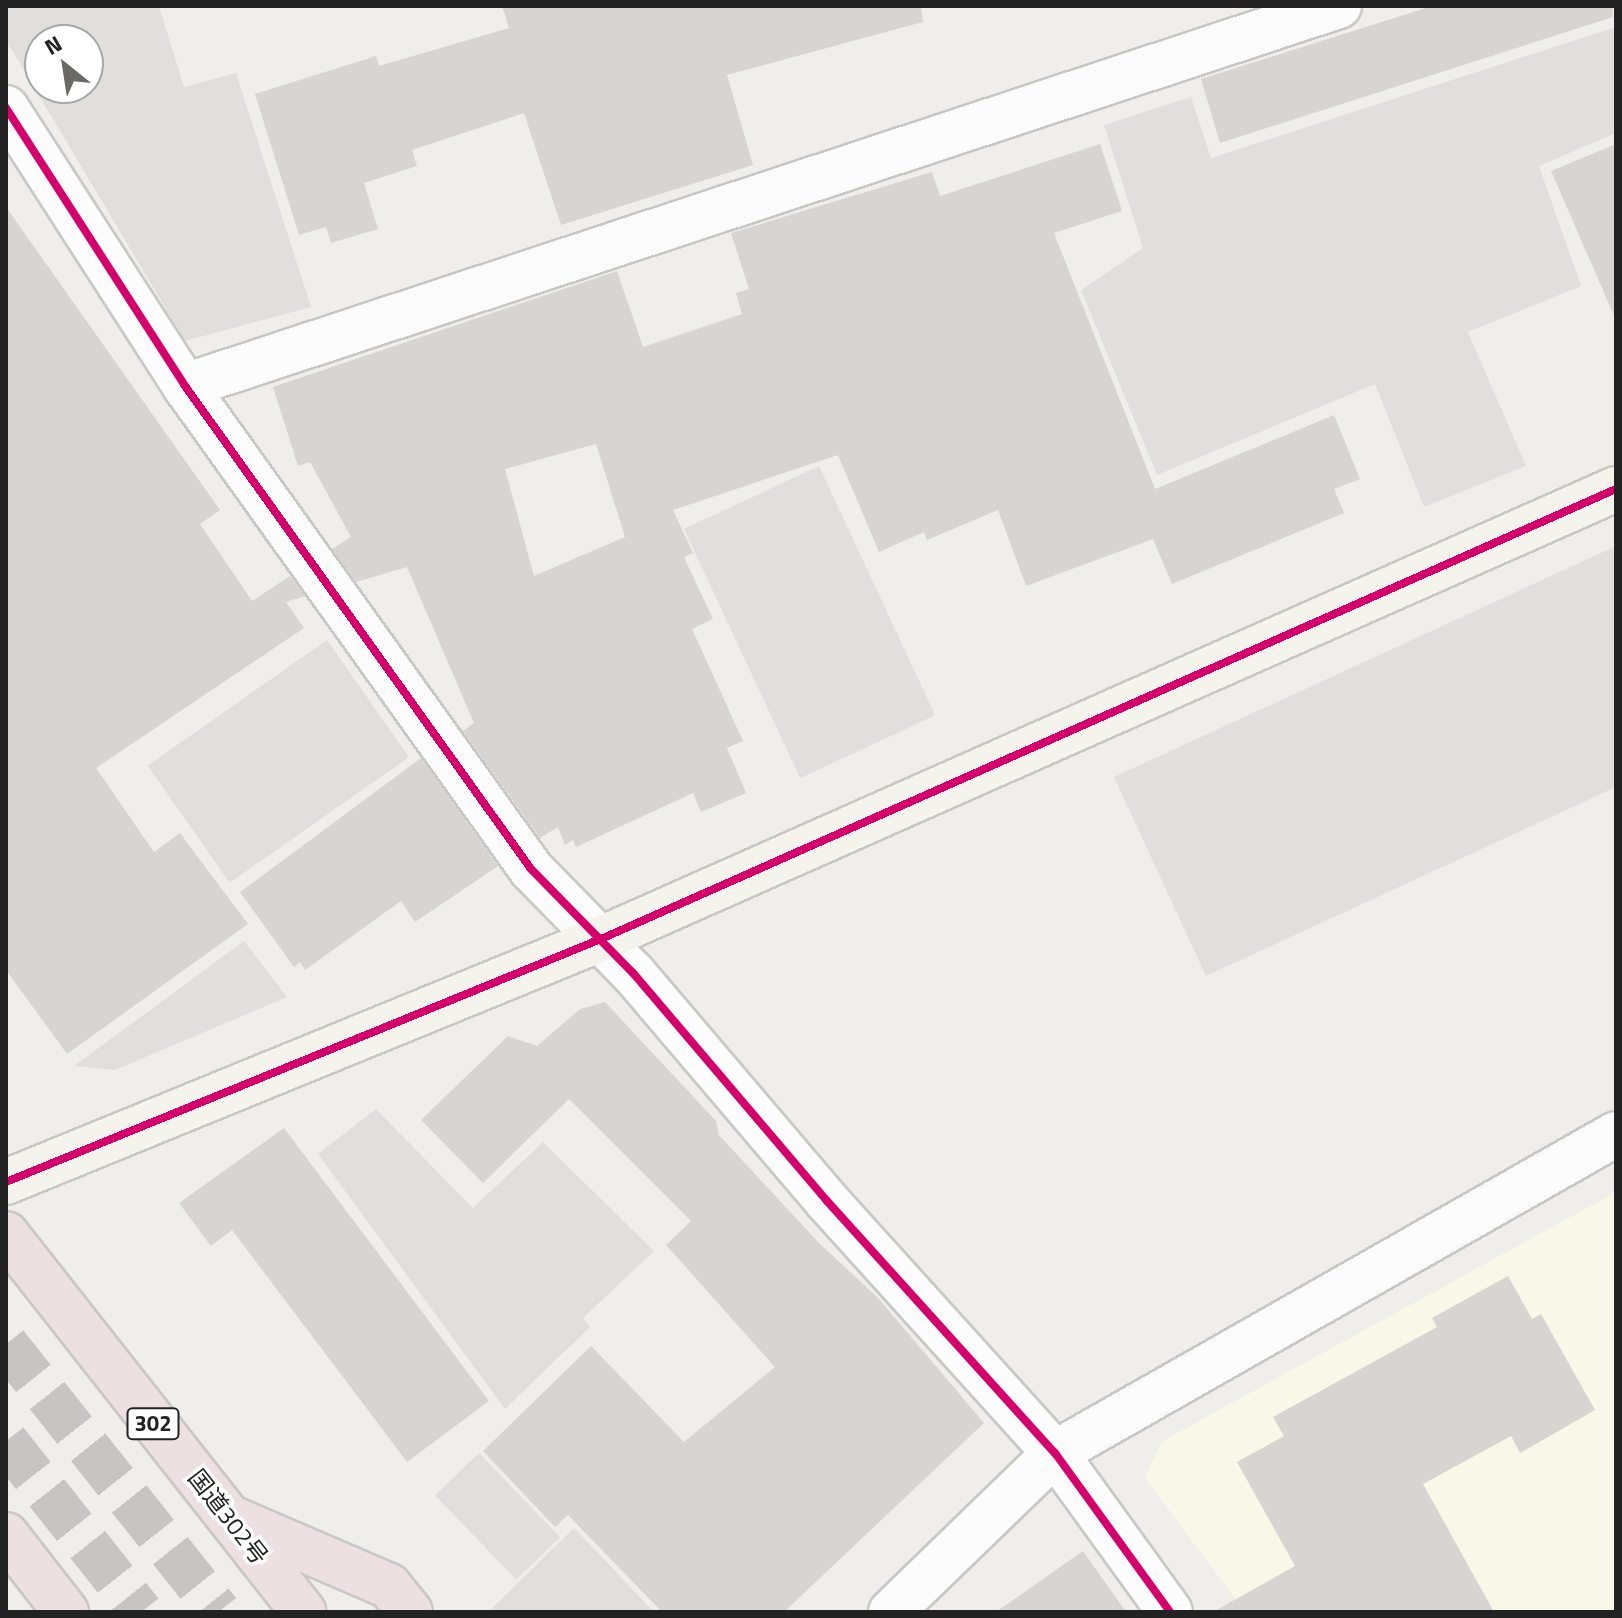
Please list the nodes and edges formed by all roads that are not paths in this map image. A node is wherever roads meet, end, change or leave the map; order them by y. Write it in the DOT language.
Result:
graph roads {
  1 [pos="1339,6"];
  2 [pos="6,108"];
  3 [pos="185,386"];
  4 [pos="1616,489"];
  5 [pos="601,939"];
  6 [pos="1616,1134"];
  7 [pos="6,1182"];
  8 [pos="6,1234"];
  9 [pos="1055,1453"];
  10 [pos="229,1517"];
  11 [pos="6,1535"];
  12 [pos="66,1612"];
  13 [pos="303,1612"];
  14 [pos="410,1612"];
  15 [pos="891,1612"];
  16 [pos="1170,1612"];
  1 -- 3 [label="street"];
  2 -- 3 [label="street"];
  3 -- 5 [label="street"];
  4 -- 5 [label="street"];
  5 -- 7 [label="street"];
  5 -- 9 [label="street"];
  6 -- 9 [label="street"];
  8 -- 10 [label="highway, 国道302号 / 302"];
  9 -- 15 [label="street"];
  9 -- 16 [label="street"];
  10 -- 13 [label="highway, 国道302号 / 302"];
  10 -- 14 [label="highway"];
  11 -- 12 [label="highway"];
}
